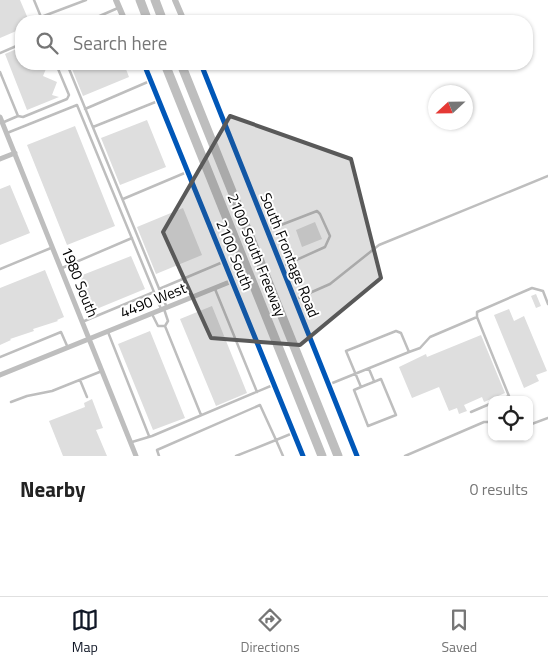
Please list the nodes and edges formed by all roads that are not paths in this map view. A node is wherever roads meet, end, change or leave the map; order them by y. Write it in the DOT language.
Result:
graph roads {
  1 [pos="34,0"];
  2 [pos="86,0"];
  3 [pos="116,0"];
  4 [pos="140,0"];
  5 [pos="155,0"];
  6 [pos="175,0"];
  7 [pos="119,8"];
  8 [pos="40,15"];
  9 [pos="46,15"];
  10 [pos="102,15"];
  11 [pos="122,15"];
  12 [pos="146,15"];
  13 [pos="161,15"];
  14 [pos="181,15"];
  15 [pos="15,46"];
  16 [pos="0,52"];
  17 [pos="59,70"];
  18 [pos="69,70"];
  19 [pos="147,70"];
  20 [pos="168,70"];
  21 [pos="182,70"];
  22 [pos="203,70"];
  23 [pos="0,72"];
  24 [pos="152,81"];
  25 [pos="160,100"];
  26 [pos="85,109"];
  27 [pos="18,116"];
  28 [pos="1,120"];
  29 [pos="93,127"];
  30 [pos="7,133"];
  31 [pos="15,153"];
  32 [pos="0,159"];
  33 [pos="189,171"];
  34 [pos="548,176"];
  35 [pos="123,199"];
  36 [pos="267,230"];
  37 [pos="132,238"];
  38 [pos="52,247"];
  39 [pos="225,262"];
  40 [pos="281,267"];
  41 [pos="61,268"];
  42 [pos="0,269"];
  43 [pos="232,281"];
  44 [pos="215,288"];
  45 [pos="159,289"];
  46 [pos="154,292"];
  47 [pos="295,300"];
  48 [pos="548,304"];
  49 [pos="164,309"];
  50 [pos="152,314"];
  51 [pos="477,317"];
  52 [pos="82,322"];
  53 [pos="165,326"];
  54 [pos="108,332"];
  55 [pos="89,340"];
  56 [pos="68,348"];
  57 [pos="409,352"];
  58 [pos="0,358"];
  59 [pos="369,369"];
  60 [pos="102,371"];
  61 [pos="355,374"];
  62 [pos="0,375"];
  63 [pos="80,380"];
  64 [pos="374,382"];
  65 [pos="274,385"];
  66 [pos="329,385"];
  67 [pos="361,387"];
  68 [pos="257,392"];
  69 [pos="509,396"];
  70 [pos="87,397"];
  71 [pos="11,402"];
  72 [pos="488,405"];
  73 [pos="472,412"];
  74 [pos="201,415"];
  75 [pos="548,418"];
  76 [pos="488,422"];
  77 [pos="533,424"];
  78 [pos="293,433"];
  79 [pos="149,436"];
  80 [pos="276,440"];
  81 [pos="130,442"];
  82 [pos="136,456"];
  83 [pos="159,456"];
  84 [pos="236,456"];
  85 [pos="283,456"];
  86 [pos="303,456"];
  87 [pos="322,456"];
  88 [pos="338,456"];
  89 [pos="357,456"];
  90 [pos="405,456"];
  1 -- 8 [label="lane"];
  2 -- 9 [label="lane"];
  3 -- 7 [label="street"];
  4 -- 12 [label="highway"];
  5 -- 13 [label="highway"];
  6 -- 14 [label="street"];
  7 -- 10 [label="lane"];
  7 -- 11 [label="street"];
  15 -- 16 [label="lane"];
  17 -- 27 [label="lane"];
  18 -- 26 [label="lane"];
  19 -- 24 [label="street, 2100 South"];
  20 -- 87 [label="highway, 2100 South Freeway"];
  21 -- 88 [label="highway, 2100 South Freeway"];
  22 -- 36 [label="street, South Frontage Road"];
  23 -- 27 [label="lane"];
  24 -- 25 [label="street, 2100 South"];
  24 -- 26 [label="lane"];
  25 -- 29 [label="lane"];
  25 -- 33 [label="street, 2100 South"];
  26 -- 29 [label="lane"];
  27 -- 28 [label="lane"];
  28 -- 30 [label="street, 1980 South"];
  29 -- 35 [label="lane"];
  30 -- 31 [label="street, 1980 South"];
  30 -- 37 [label="lane"];
  31 -- 32 [label="street"];
  31 -- 38 [label="street, 1980 South"];
  33 -- 35 [label="lane"];
  33 -- 39 [label="street, 2100 South"];
  34 -- 47 [label="lane"];
  35 -- 45 [label="lane"];
  36 -- 40 [label="street, South Frontage Road"];
  36 -- 40 [label="lane"];
  37 -- 41 [label="lane"];
  37 -- 46 [label="lane"];
  38 -- 41 [label="street, 1980 South"];
  38 -- 42 [label="lane"];
  39 -- 43 [label="street, 2100 South"];
  39 -- 45 [label="lane"];
  40 -- 47 [label="street, South Frontage Road"];
  41 -- 52 [label="street, 1980 South"];
  43 -- 44 [label="street, 4490 West"];
  43 -- 65 [label="street, 2100 South"];
  44 -- 49 [label="street, 4490 West"];
  44 -- 68 [label="lane"];
  45 -- 49 [label="lane"];
  46 -- 49 [label="lane"];
  46 -- 52 [label="lane"];
  47 -- 66 [label="street, South Frontage Road"];
  48 -- 51 [label="lane"];
  49 -- 50 [label="street, 4490 West"];
  49 -- 53 [label="lane"];
  50 -- 53 [label="lane"];
  50 -- 54 [label="street, 4490 West"];
  51 -- 57 [label="lane"];
  51 -- 69 [label="lane"];
  52 -- 55 [label="street, 1980 South"];
  53 -- 74 [label="lane"];
  54 -- 55 [label="street, 4490 West"];
  54 -- 79 [label="lane"];
  55 -- 56 [label="street, 4490 West"];
  55 -- 60 [label="street, 1980 South"];
  56 -- 58 [label="lane"];
  56 -- 62 [label="street, 4490 West"];
  57 -- 59 [label="lane"];
  57 -- 61 [label="lane"];
  59 -- 61 [label="lane"];
  59 -- 64 [label="lane"];
  60 -- 63 [label="lane"];
  60 -- 81 [label="street, 1980 South"];
  61 -- 66 [label="lane"];
  61 -- 67 [label="lane"];
  63 -- 70 [label="lane"];
  63 -- 71 [label="lane"];
  64 -- 67 [label="lane"];
  64 -- 67 [label="lane"];
  65 -- 68 [label="lane"];
  65 -- 78 [label="street, 2100 South"];
  66 -- 89 [label="street, South Frontage Road"];
  68 -- 74 [label="lane"];
  72 -- 73 [label="lane"];
  74 -- 79 [label="lane"];
  75 -- 77 [label="lane"];
  76 -- 90 [label="lane"];
  78 -- 80 [label="lane"];
  78 -- 86 [label="street, 2100 South"];
  79 -- 81 [label="lane"];
  80 -- 83 [label="lane"];
  80 -- 84 [label="lane"];
  80 -- 85 [label="lane"];
  81 -- 82 [label="street, 1980 South"];
}
